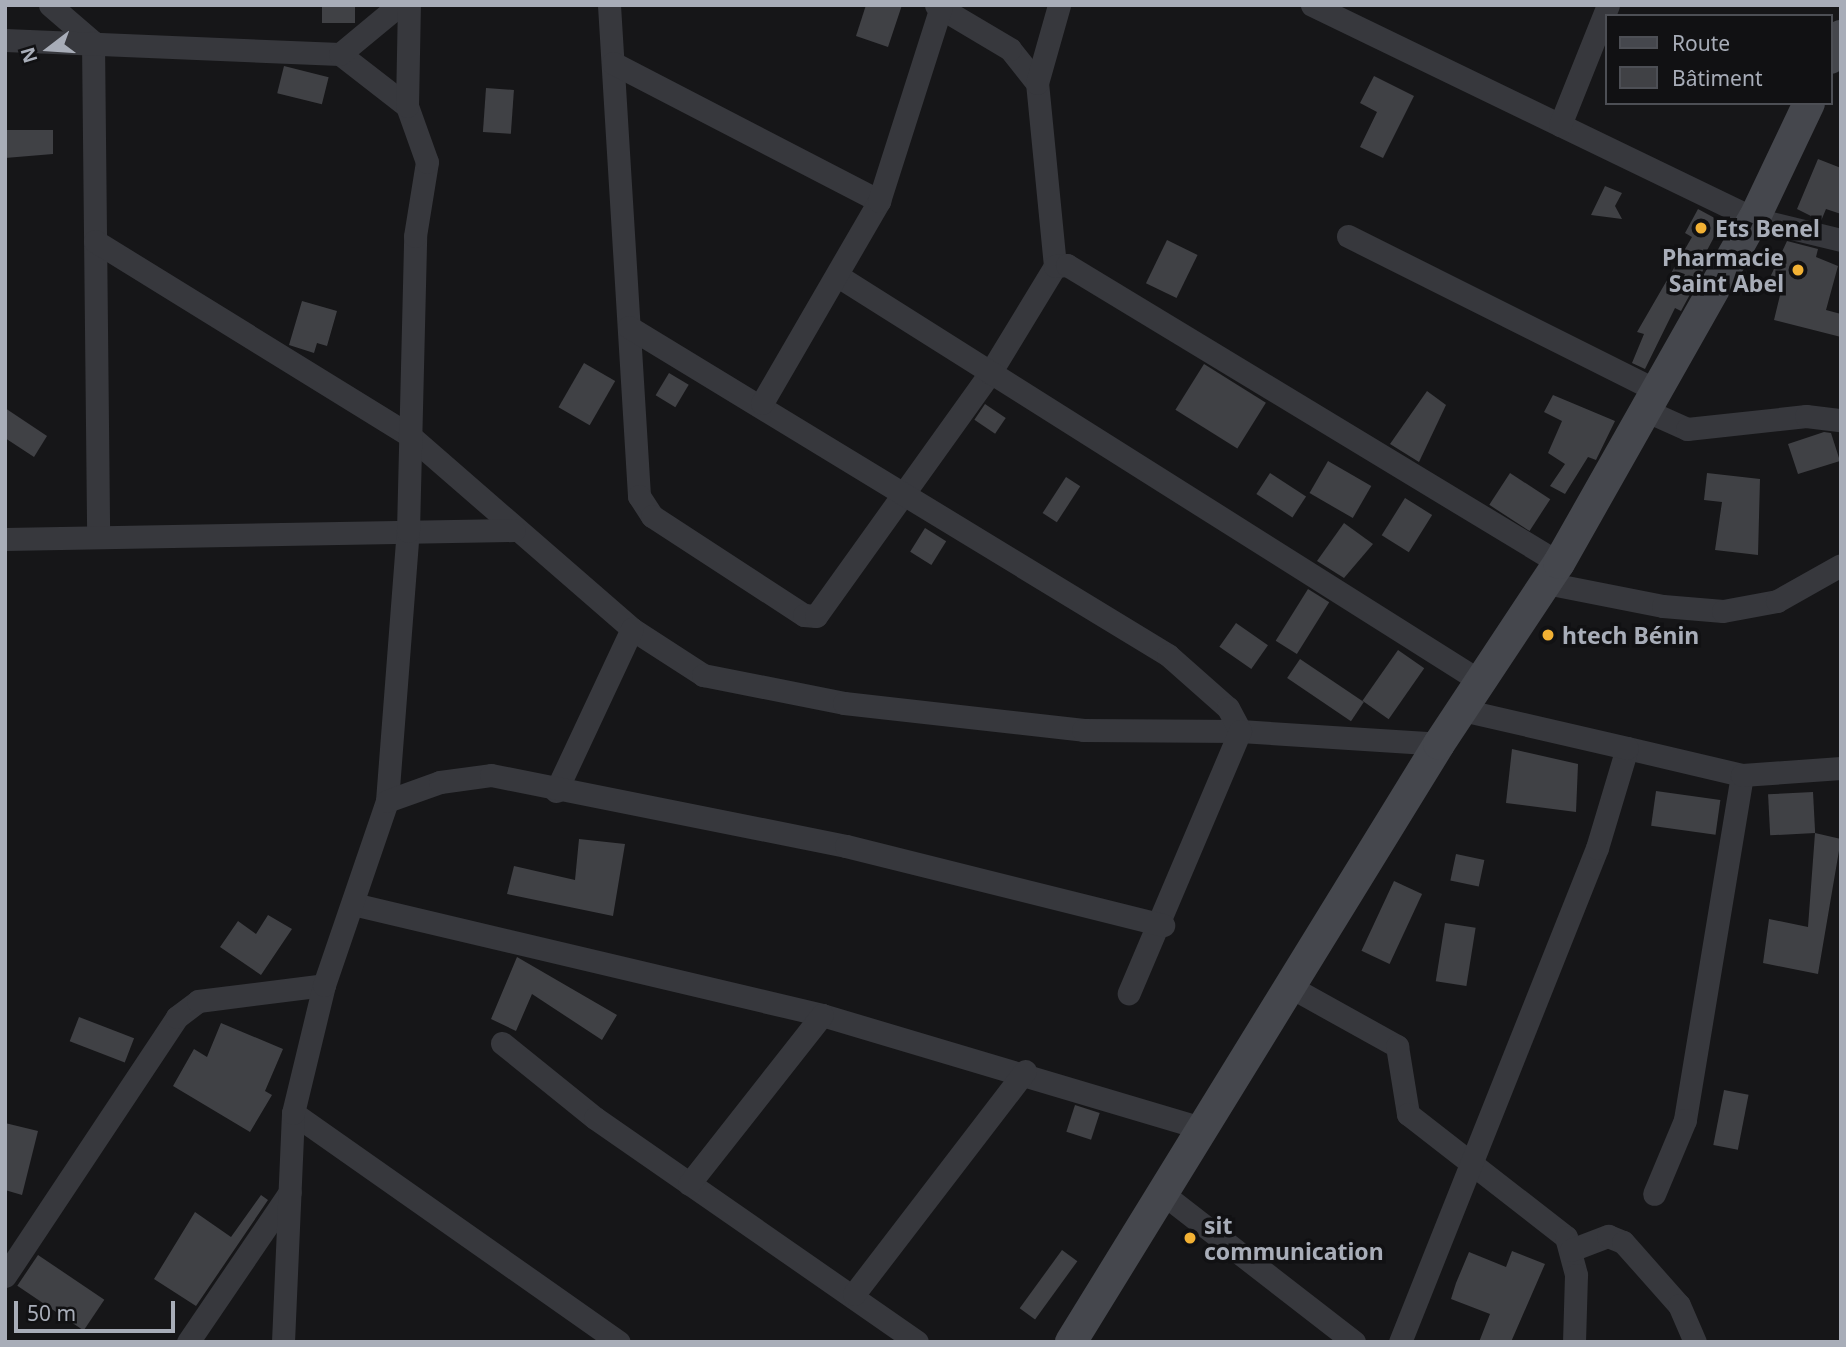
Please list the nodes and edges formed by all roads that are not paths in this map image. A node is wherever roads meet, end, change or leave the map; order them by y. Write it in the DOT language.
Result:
graph roads {
  1 [pos="50,5"];
  2 [pos="399,5"];
  3 [pos="409,5"];
  4 [pos="609,5"];
  5 [pos="1059,5"];
  6 [pos="1312,5"];
  7 [pos="938,6"];
  8 [pos="1342,12"];
  9 [pos="1604,15"];
  10 [pos="1841,36"];
  11 [pos="5,40"];
  12 [pos="93,42"];
  13 [pos="340,54"];
  14 [pos="1832,54"];
  15 [pos="613,63"];
  16 [pos="1037,83"];
  17 [pos="1808,105"];
  18 [pos="407,106"];
  19 [pos="1560,125"];
  20 [pos="879,201"];
  21 [pos="1754,219"];
  22 [pos="1348,236"];
  23 [pos="1841,240"];
  24 [pos="95,241"];
  25 [pos="1055,266"];
  26 [pos="838,276"];
  27 [pos="629,327"];
  28 [pos="990,373"];
  29 [pos="1653,401"];
  30 [pos="762,403"];
  31 [pos="1841,420"];
  32 [pos="409,435"];
  33 [pos="905,491"];
  34 [pos="514,530"];
  35 [pos="408,531"];
  36 [pos="98,537"];
  37 [pos="5,539"];
  38 [pos="1841,565"];
  39 [pos="1553,573"];
  40 [pos="632,629"];
  41 [pos="1480,681"];
  42 [pos="1462,710"];
  43 [pos="1240,731"];
  44 [pos="1439,744"];
  45 [pos="1627,748"];
  46 [pos="1841,768"];
  47 [pos="1742,775"];
  48 [pos="555,791"];
  49 [pos="387,801"];
  50 [pos="352,904"];
  51 [pos="1163,925"];
  52 [pos="324,985"];
  53 [pos="1289,986"];
  54 [pos="1129,993"];
  55 [pos="822,1015"];
  56 [pos="502,1043"];
  57 [pos="1025,1070"];
  58 [pos="293,1113"];
  59 [pos="1201,1128"];
  60 [pos="1469,1163"];
  61 [pos="689,1184"];
  62 [pos="290,1192"];
  63 [pos="1162,1193"];
  64 [pos="1654,1195"];
  65 [pos="1571,1250"];
  66 [pos="5,1276"];
  67 [pos="854,1294"];
  68 [pos="188,1342"];
  69 [pos="283,1342"];
  70 [pos="619,1342"];
  71 [pos="917,1342"];
  72 [pos="1071,1342"];
  73 [pos="1354,1342"];
  74 [pos="1400,1342"];
  75 [pos="1574,1342"];
  76 [pos="1695,1342"];
  1 -- 12 [label="street"];
  2 -- 13 [label="street"];
  3 -- 18 [label="street"];
  4 -- 15 [label="street"];
  5 -- 16 [label="street"];
  6 -- 8 [label="street"];
  7 -- 16 [label="street"];
  7 -- 20 [label="street"];
  8 -- 19 [label="street"];
  9 -- 19 [label="street"];
  10 -- 14 [label="street"];
  11 -- 12 [label="street"];
  12 -- 13 [label="street"];
  12 -- 24 [label="street"];
  13 -- 18 [label="street"];
  15 -- 20 [label="street"];
  15 -- 27 [label="street"];
  16 -- 25 [label="street"];
  17 -- 21 [label="street"];
  18 -- 32 [label="street"];
  19 -- 21 [label="street"];
  20 -- 26 [label="street"];
  21 -- 23 [label="street"];
  21 -- 29 [label="street"];
  22 -- 29 [label="street"];
  24 -- 32 [label="street"];
  24 -- 36 [label="street"];
  25 -- 28 [label="street"];
  25 -- 39 [label="street"];
  26 -- 28 [label="street"];
  26 -- 30 [label="street"];
  27 -- 30 [label="street"];
  27 -- 33 [label="street"];
  28 -- 33 [label="street"];
  28 -- 41 [label="street"];
  29 -- 31 [label="street"];
  29 -- 39 [label="street"];
  30 -- 33 [label="street"];
  32 -- 34 [label="street"];
  32 -- 35 [label="street"];
  33 -- 43 [label="street"];
  34 -- 35 [label="street"];
  34 -- 40 [label="street"];
  35 -- 36 [label="street"];
  35 -- 49 [label="street"];
  36 -- 37 [label="street"];
  38 -- 39 [label="street"];
  39 -- 41 [label="street"];
  40 -- 43 [label="street"];
  40 -- 48 [label="street"];
  41 -- 42 [label="street"];
  42 -- 44 [label="street"];
  42 -- 45 [label="street"];
  43 -- 44 [label="street"];
  43 -- 51 [label="street"];
  44 -- 53 [label="street"];
  45 -- 47 [label="street"];
  45 -- 60 [label="street"];
  46 -- 47 [label="street"];
  47 -- 64 [label="street"];
  48 -- 49 [label="street"];
  48 -- 51 [label="street"];
  49 -- 50 [label="street"];
  50 -- 52 [label="street"];
  50 -- 55 [label="street"];
  51 -- 54 [label="street"];
  52 -- 58 [label="street"];
  52 -- 66 [label="street"];
  53 -- 59 [label="street"];
  53 -- 60 [label="street"];
  55 -- 57 [label="street"];
  55 -- 61 [label="street"];
  56 -- 61 [label="street"];
  57 -- 59 [label="street"];
  57 -- 67 [label="street"];
  58 -- 62 [label="street"];
  58 -- 70 [label="street"];
  59 -- 63 [label="street"];
  60 -- 65 [label="street"];
  60 -- 74 [label="street"];
  61 -- 67 [label="street"];
  62 -- 68 [label="street"];
  62 -- 69 [label="street"];
  63 -- 72 [label="street"];
  63 -- 73 [label="street"];
  65 -- 75 [label="street"];
  65 -- 76 [label="street"];
  67 -- 71 [label="street"];
}
